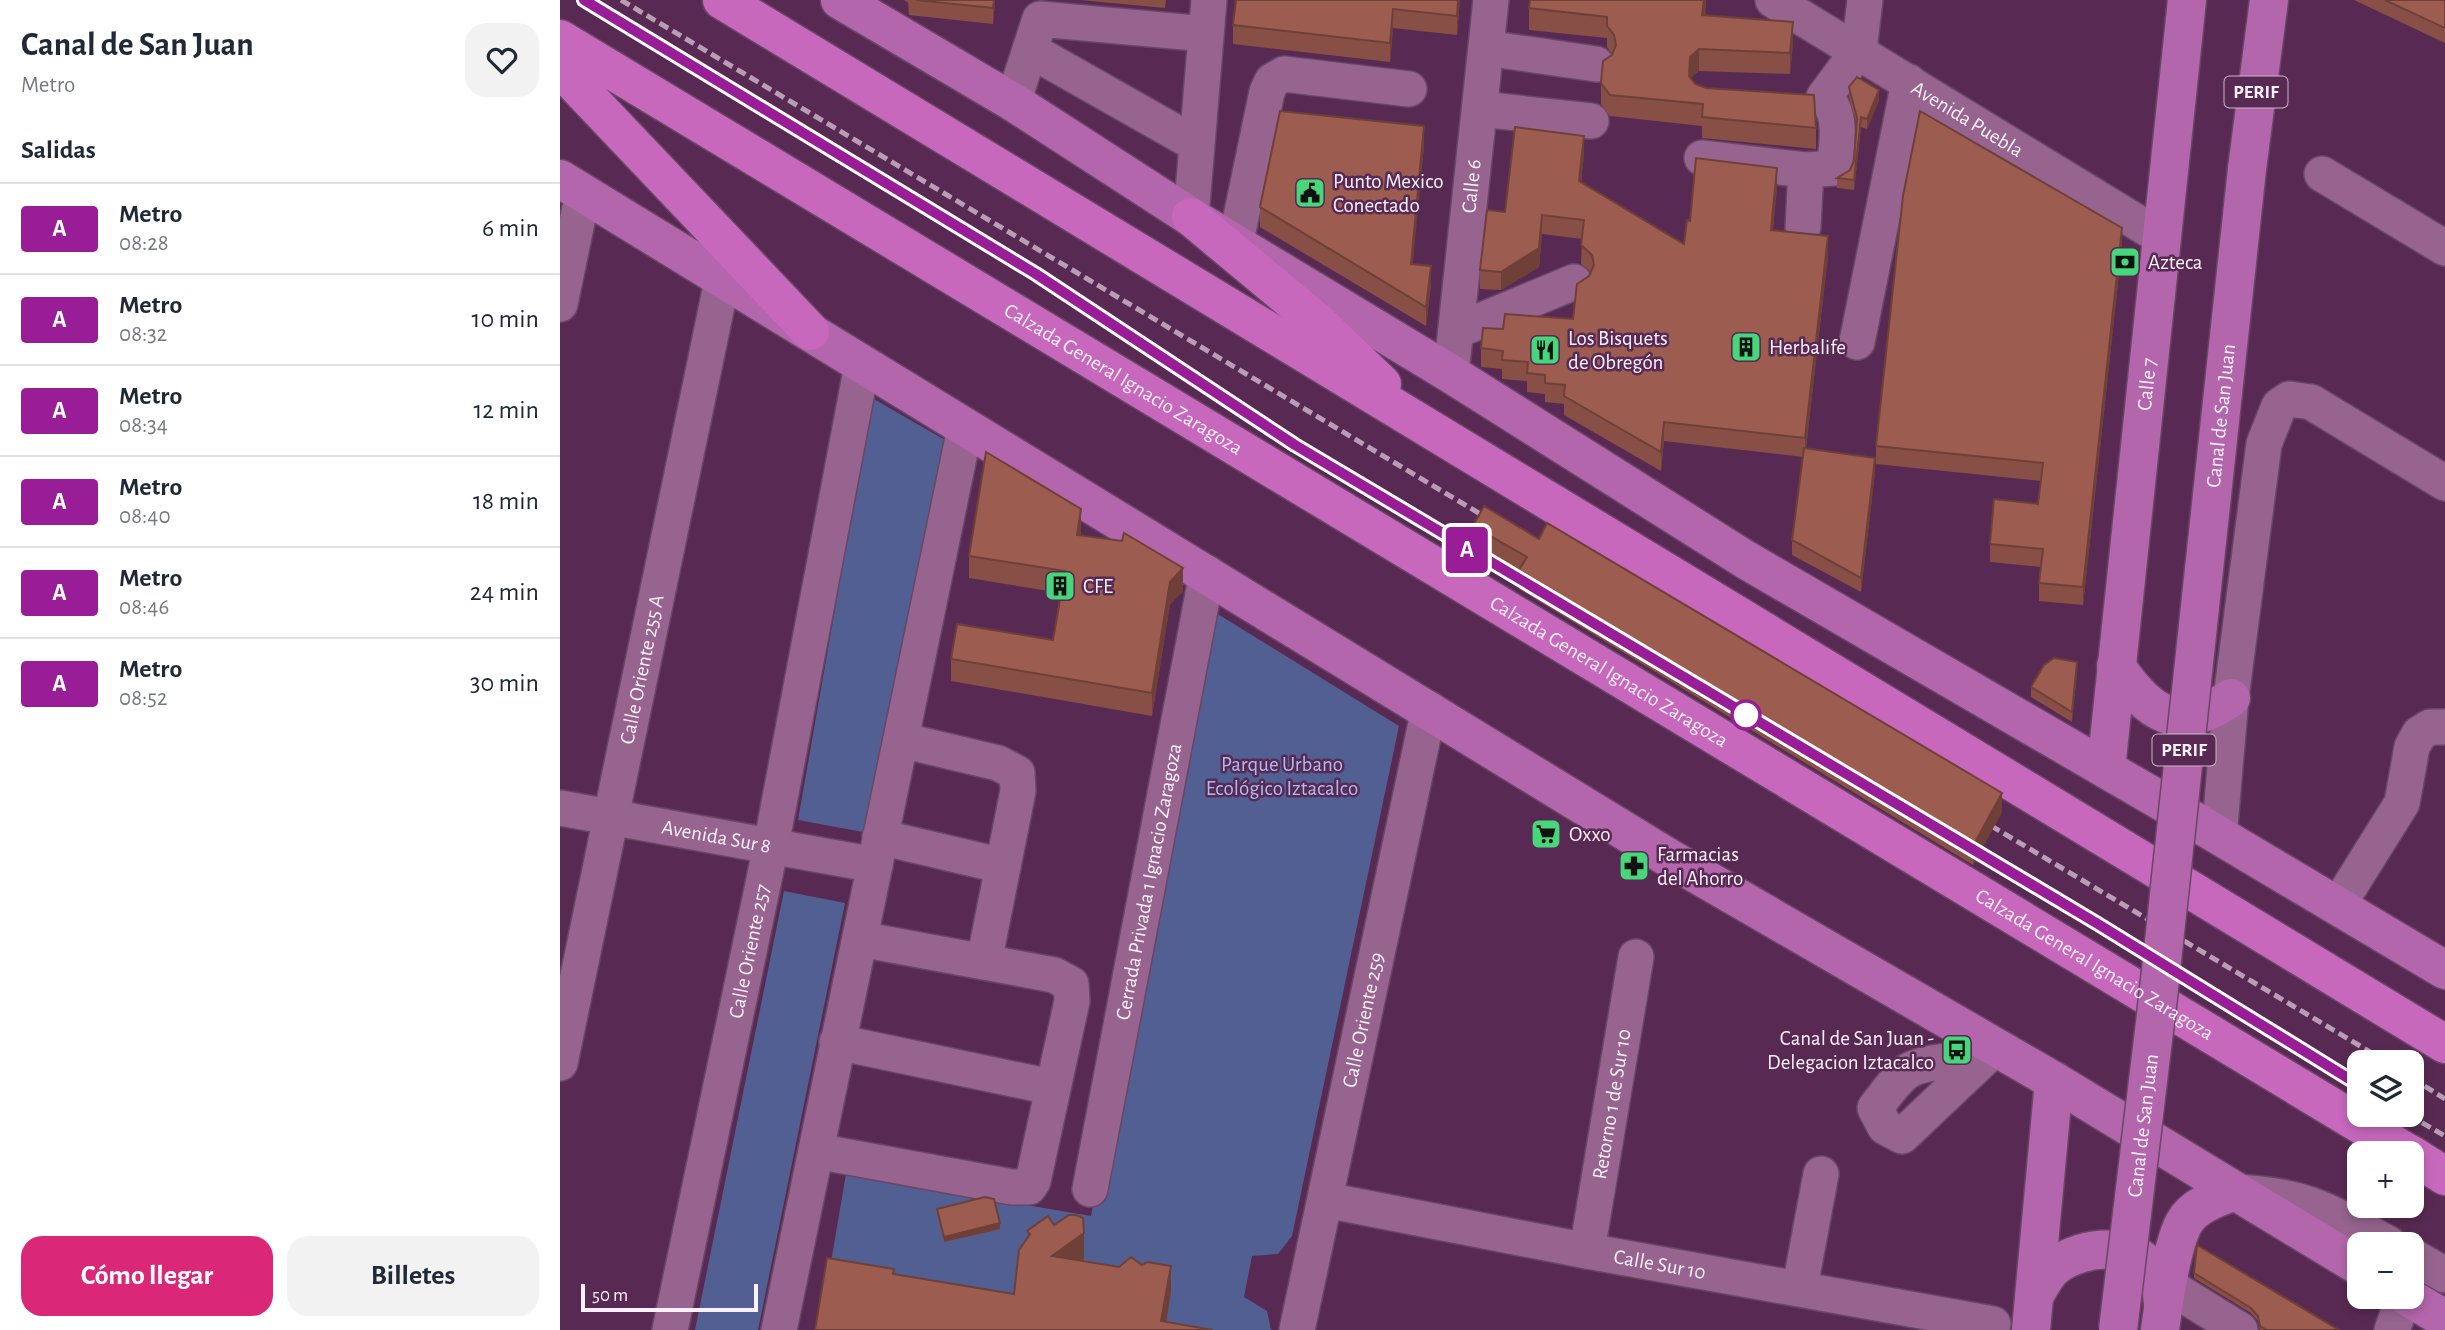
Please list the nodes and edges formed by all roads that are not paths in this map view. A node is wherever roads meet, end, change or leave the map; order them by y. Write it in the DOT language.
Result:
graph roads {
  1 [pos="722,0"];
  2 [pos="839,0"];
  3 [pos="1491,0"];
  4 [pos="1773,0"];
  5 [pos="1865,0"];
  6 [pos="2187,0"];
  7 [pos="2266,5"];
  8 [pos="1207,17"];
  9 [pos="560,39"];
  10 [pos="1486,48"];
  11 [pos="1030,50"];
  12 [pos="1858,50"];
  13 [pos="1597,64"];
  14 [pos="560,68"];
  15 [pos="1909,82"];
  16 [pos="1409,89"];
  17 [pos="1013,102"];
  18 [pos="1480,109"];
  19 [pos="1591,121"];
  20 [pos="1196,144"];
  21 [pos="1702,158"];
  22 [pos="1806,170"];
  23 [pos="2322,174"];
  24 [pos="572,186"];
  25 [pos="1191,217"];
  26 [pos="1803,227"];
  27 [pos="2161,237"];
  28 [pos="1236,241"];
  29 [pos="2445,248"];
  30 [pos="723,276"];
  31 [pos="1574,282"];
  32 [pos="560,303"];
  33 [pos="810,331"];
  34 [pos="1456,331"];
  35 [pos="1857,342"];
  36 [pos="862,365"];
  37 [pos="1451,374"];
  38 [pos="1413,420"];
  39 [pos="965,428"];
  40 [pos="2445,483"];
  41 [pos="1207,573"];
  42 [pos="2116,666"];
  43 [pos="2231,698"];
  44 [pos="1429,709"];
  45 [pos="2445,727"];
  46 [pos="901,740"];
  47 [pos="2106,769"];
  48 [pos="560,808"];
  49 [pos="611,817"];
  50 [pos="2218,837"];
  51 [pos="771,846"];
  52 [pos="878,851"];
  53 [pos="1003,866"];
  54 [pos="2337,907"];
  55 [pos="860,939"];
  56 [pos="1636,957"];
  57 [pos="984,962"];
  58 [pos="2445,970"];
  59 [pos="2441,1040"];
  60 [pos="837,1042"];
  61 [pos="1996,1048"];
  62 [pos="560,1063"];
  63 [pos="1965,1076"];
  64 [pos="2054,1082"];
  65 [pos="1051,1087"];
  66 [pos="2388,1141"];
  67 [pos="816,1151"];
  68 [pos="2424,1163"];
  69 [pos="1821,1174"];
  70 [pos="2445,1176"];
  71 [pos="1090,1189"];
  72 [pos="2233,1192"];
  73 [pos="1325,1200"];
  74 [pos="2367,1232"];
  75 [pos="1587,1251"];
  76 [pos="2347,1259"];
  77 [pos="2424,1263"];
  78 [pos="2445,1275"];
  79 [pos="1800,1287"];
  80 [pos="2163,1306"];
  81 [pos="2424,1307"];
  82 [pos="2401,1309"];
  83 [pos="2033,1312"];
  84 [pos="2445,1319"];
  85 [pos="1993,1324"];
  86 [pos="670,1330"];
  87 [pos="779,1330"];
  88 [pos="1297,1330"];
  89 [pos="2119,1330"];
  90 [pos="2240,1330"];
  91 [pos="2392,1330"];
  1 -- 38 [label="highway"];
  2 -- 17 [label="main road"];
  3 -- 10 [label="street, Calle 6"];
  4 -- 12 [label="street, Avenida Puebla"];
  5 -- 12 [label="street"];
  6 -- 27 [label="main road, Calle 7"];
  7 -- 89 [label="main road, Canal de San Juan / PERIF, bridge"];
  8 -- 11 [label="street"];
  8 -- 20 [label="street"];
  9 -- 66 [label="highway, Calzada General Ignacio Zaragoza"];
  10 -- 13 [label="street"];
  10 -- 18 [label="street, Calle 6"];
  11 -- 17 [label="street"];
  11 -- 20 [label="street"];
  12 -- 15 [label="street, Avenida Puebla"];
  12 -- 22 [label="street"];
  14 -- 33 [label="highway"];
  15 -- 27 [label="street, Avenida Puebla"];
  15 -- 35 [label="street"];
  16 -- 28 [label="street"];
  17 -- 25 [label="main road"];
  18 -- 19 [label="street"];
  18 -- 34 [label="street, Calle 6"];
  20 -- 25 [label="street"];
  21 -- 22 [label="street"];
  22 -- 26 [label="street"];
  23 -- 29 [label="street"];
  24 -- 30 [label="main road"];
  24 -- 32 [label="street"];
  25 -- 28 [label="main road"];
  25 -- 38 [label="highway"];
  27 -- 42 [label="main road, Calle 7"];
  28 -- 37 [label="main road"];
  30 -- 33 [label="main road"];
  30 -- 49 [label="street, Calle Oriente 255 A"];
  31 -- 34 [label="street"];
  33 -- 36 [label="main road"];
  34 -- 37 [label="street, Calle 6"];
  36 -- 39 [label="main road"];
  36 -- 51 [label="street, Calle Oriente 257"];
  37 -- 47 [label="main road"];
  38 -- 59 [label="highway"];
  39 -- 41 [label="main road"];
  39 -- 46 [label="street"];
  40 -- 43 [label="street"];
  41 -- 44 [label="main road"];
  41 -- 71 [label="street, Cerrada Privada 1 Ignacio Zaragoza"];
  42 -- 43 [label="main road"];
  42 -- 47 [label="main road, Calle 7"];
  43 -- 50 [label="street"];
  44 -- 61 [label="main road"];
  44 -- 73 [label="street, Calle Oriente 259"];
  45 -- 54 [label="street"];
  46 -- 52 [label="street"];
  46 -- 53 [label="street"];
  47 -- 50 [label="main road"];
  48 -- 49 [label="street, Avenida Sur 8"];
  49 -- 51 [label="street, Avenida Sur 8"];
  49 -- 62 [label="street, Calle Oriente 255 A"];
  50 -- 54 [label="main road"];
  51 -- 52 [label="street, Avenida Sur 8"];
  51 -- 86 [label="street, Calle Oriente 257"];
  52 -- 53 [label="street, Avenida Sur 8"];
  52 -- 55 [label="street"];
  53 -- 57 [label="street"];
  54 -- 58 [label="main road"];
  55 -- 57 [label="street"];
  55 -- 60 [label="street"];
  56 -- 75 [label="street, Retorno 1 de Sur 10"];
  57 -- 65 [label="street"];
  60 -- 65 [label="street"];
  60 -- 67 [label="street"];
  61 -- 63 [label="street"];
  61 -- 64 [label="main road"];
  64 -- 72 [label="main road"];
  64 -- 83 [label="main road"];
  65 -- 67 [label="street"];
  67 -- 87 [label="street"];
  68 -- 70 [label="highway, Calzada General Ignacio Zaragoza"];
  69 -- 79 [label="street"];
  72 -- 74 [label="street"];
  72 -- 76 [label="main road"];
  72 -- 80 [label="main road"];
  73 -- 75 [label="street, Calle Sur 10"];
  73 -- 88 [label="street, Calle Oriente 259"];
  75 -- 79 [label="street, Calle Sur 10"];
  77 -- 78 [label="street"];
  79 -- 85 [label="street, Calle Sur 10"];
  80 -- 83 [label="main road"];
  80 -- 90 [label="street"];
  81 -- 84 [label="main road"];
  82 -- 91 [label="street"];
}
